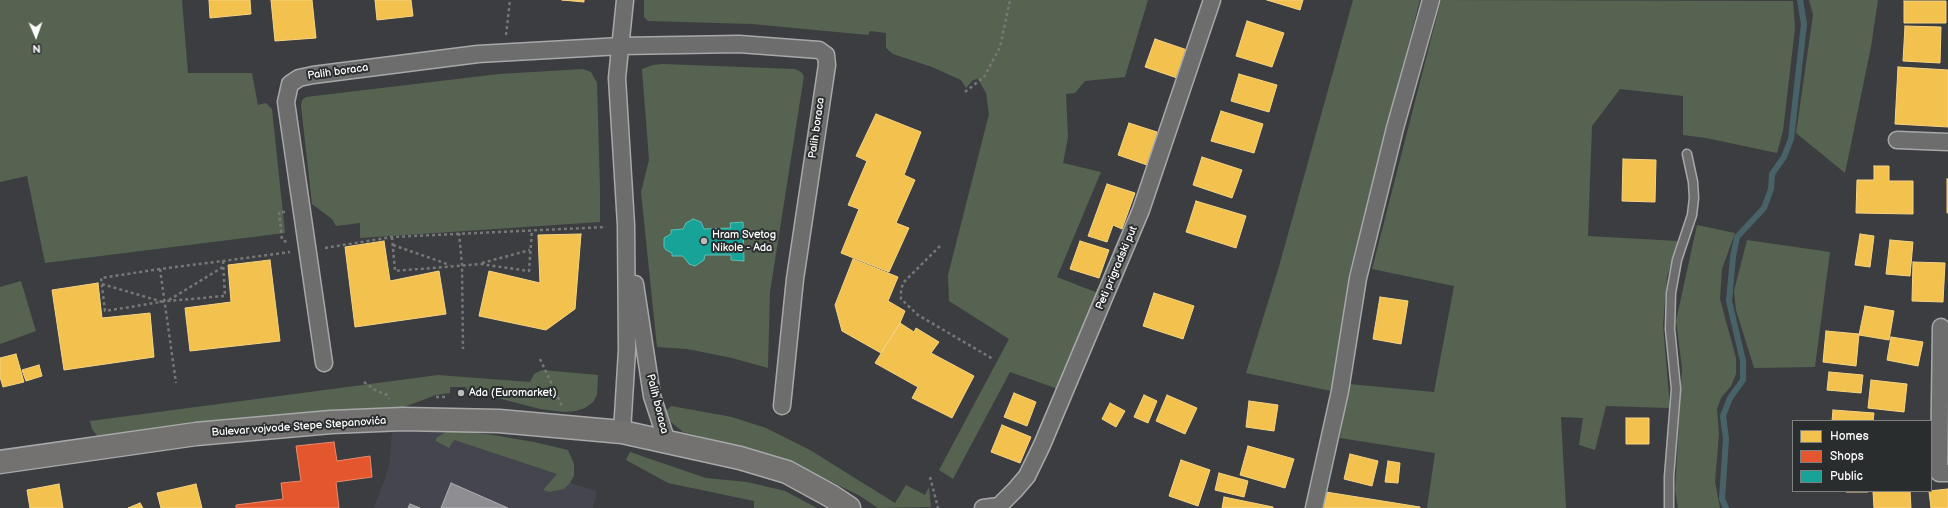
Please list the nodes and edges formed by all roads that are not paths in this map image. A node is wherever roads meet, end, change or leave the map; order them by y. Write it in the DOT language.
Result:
graph roads {
  1 [pos="625,0"];
  2 [pos="1212,0"];
  3 [pos="1431,0"];
  4 [pos="621,46"];
  5 [pos="1897,140"];
  6 [pos="1948,142"];
  7 [pos="1687,154"];
  8 [pos="626,225"];
  9 [pos="1941,327"];
  10 [pos="324,363"];
  11 [pos="782,406"];
  12 [pos="622,432"];
  13 [pos="667,442"];
  14 [pos="0,462"];
  15 [pos="1948,473"];
  16 [pos="1001,507"];
  17 [pos="849,508"];
  18 [pos="983,508"];
  19 [pos="1314,508"];
  20 [pos="1669,508"];
  1 -- 4 [label="street, Palih boraca"];
  2 -- 16 [label="street, Peti prigradski put"];
  3 -- 19 [label="street"];
  4 -- 8 [label="street, Palih boraca"];
  4 -- 10 [label="street, Palih boraca"];
  4 -- 11 [label="street, Palih boraca"];
  5 -- 6 [label="street"];
  7 -- 20 [label="lane"];
  8 -- 12 [label="street, Palih boraca"];
  8 -- 13 [label="street, Palih boraca"];
  9 -- 15 [label="street"];
  12 -- 13 [label="main road, Bulevar vojvode Stepe Stepanovića"];
  12 -- 14 [label="main road, Bulevar vojvode Stepe Stepanovića"];
  13 -- 17 [label="main road, Bulevar vojvode Stepe Stepanovića"];
  16 -- 18 [label="street, Peti prigradski put"];
}
